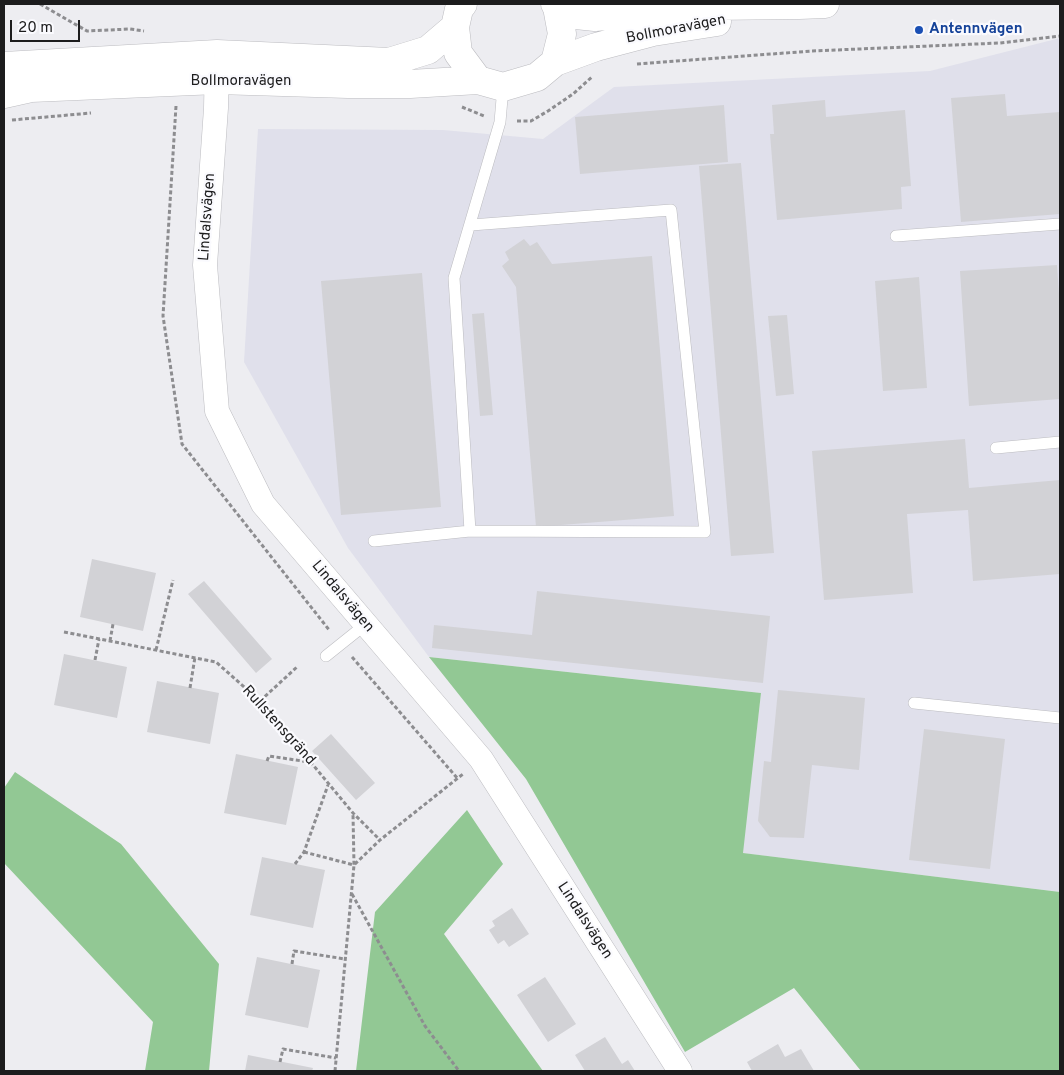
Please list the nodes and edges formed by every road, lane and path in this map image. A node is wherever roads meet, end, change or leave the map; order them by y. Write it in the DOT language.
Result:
graph roads {
  1 [pos="40,4"];
  2 [pos="556,5"];
  3 [pos="812,5"];
  4 [pos="459,16"];
  5 [pos="150,32"];
  6 [pos="1060,36"];
  7 [pos="555,62"];
  8 [pos="630,65"];
  9 [pos="4,66"];
  10 [pos="217,67"];
  11 [pos="491,83"];
  12 [pos="4,94"];
  13 [pos="1060,224"];
  14 [pos="471,226"];
  15 [pos="896,236"];
  16 [pos="1060,442"];
  17 [pos="996,448"];
  18 [pos="470,531"];
  19 [pos="374,541"];
  20 [pos="173,580"];
  21 [pos="113,624"];
  22 [pos="366,624"];
  23 [pos="64,632"];
  24 [pos="99,639"];
  25 [pos="110,641"];
  26 [pos="156,650"];
  27 [pos="326,656"];
  28 [pos="195,657"];
  29 [pos="94,660"];
  30 [pos="298,667"];
  31 [pos="190,688"];
  32 [pos="260,702"];
  33 [pos="914,703"];
  34 [pos="1060,718"];
  35 [pos="481,759"];
  36 [pos="267,761"];
  37 [pos="310,762"];
  38 [pos="328,784"];
  39 [pos="353,813"];
  40 [pos="380,840"];
  41 [pos="304,852"];
  42 [pos="295,864"];
  43 [pos="354,865"];
  44 [pos="352,894"];
  45 [pos="345,959"];
  46 [pos="292,964"];
  47 [pos="336,1058"];
  48 [pos="280,1062"];
  49 [pos="335,1071"];
  50 [pos="459,1071"];
  51 [pos="680,1071"];
  1 -- 5 [label="path"];
  2 -- 3 [label="street, Bollmoravägen"];
  2 -- 7 [label="street"];
  3 -- 7 [label="street, Bollmoravägen"];
  4 -- 10 [label="street, Bollmoravägen"];
  4 -- 11 [label="street"];
  6 -- 8 [label="path"];
  7 -- 11 [label="street, Bollmoravägen"];
  9 -- 10 [label="street, Bollmoravägen"];
  10 -- 11 [label="street, Bollmoravägen"];
  10 -- 12 [label="street, Bollmoravägen"];
  10 -- 22 [label="street, Lindalsvägen"];
  11 -- 14 [label="lane"];
  13 -- 15 [label="lane"];
  14 -- 18 [label="lane"];
  14 -- 18 [label="lane"];
  16 -- 17 [label="lane"];
  18 -- 19 [label="lane"];
  20 -- 26 [label="path"];
  21 -- 25 [label="path"];
  22 -- 27 [label="lane"];
  22 -- 35 [label="street, Lindalsvägen"];
  23 -- 24 [label="path, Rullstensgränd"];
  24 -- 25 [label="path, Rullstensgränd"];
  24 -- 29 [label="path"];
  25 -- 26 [label="path, Rullstensgränd"];
  26 -- 28 [label="path, Rullstensgränd"];
  28 -- 31 [label="path"];
  28 -- 32 [label="path, Rullstensgränd"];
  30 -- 32 [label="path"];
  32 -- 37 [label="path, Rullstensgränd"];
  33 -- 34 [label="lane"];
  35 -- 40 [label="path"];
  35 -- 51 [label="street, Lindalsvägen"];
  36 -- 37 [label="path"];
  37 -- 38 [label="path, Rullstensgränd"];
  38 -- 39 [label="path, Rullstensgränd"];
  38 -- 41 [label="path"];
  39 -- 40 [label="path, Rullstensgränd"];
  39 -- 43 [label="path"];
  40 -- 43 [label="path"];
  41 -- 42 [label="path"];
  41 -- 43 [label="path"];
  43 -- 44 [label="path"];
  44 -- 45 [label="path"];
  44 -- 50 [label="path"];
  45 -- 46 [label="path"];
  45 -- 47 [label="path"];
  47 -- 48 [label="path"];
  47 -- 49 [label="path"];
}
